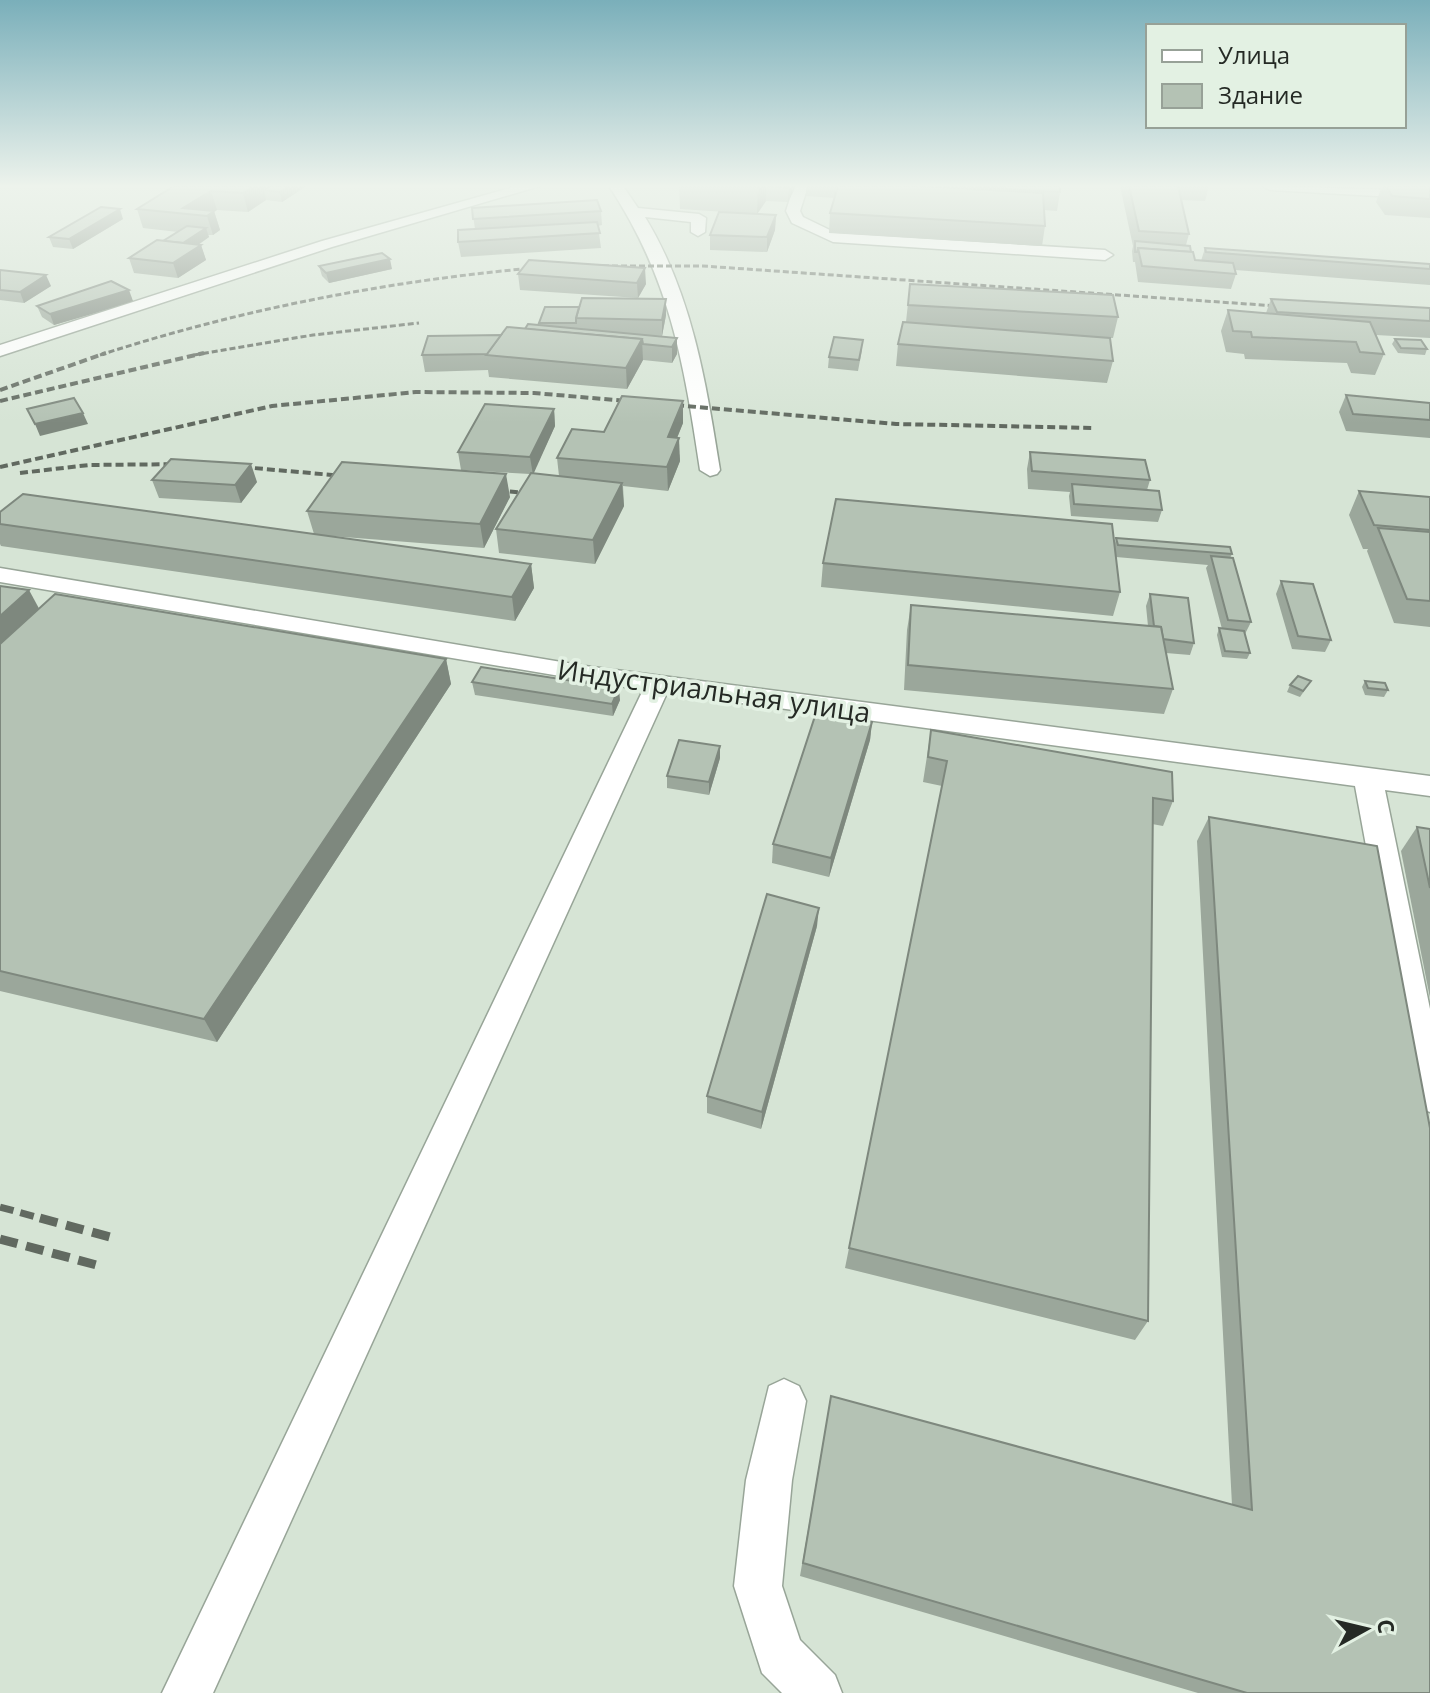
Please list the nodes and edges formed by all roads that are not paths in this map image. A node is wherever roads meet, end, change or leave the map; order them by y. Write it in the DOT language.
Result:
graph roads {
  1 [pos="263,265"];
  2 [pos="665,265"];
  3 [pos="0,351"];
  4 [pos="710,470"];
  5 [pos="0,575"];
  6 [pos="659,683"];
  7 [pos="1368,778"];
  8 [pos="1430,786"];
  9 [pos="1430,1096"];
  10 [pos="784,1401"];
  11 [pos="187,1693"];
  12 [pos="817,1693"];
  1 -- 3 [label="street"];
  2 -- 4 [label="street"];
  5 -- 6 [label="street, Индустриальная улица"];
  6 -- 7 [label="street, Индустриальная улица"];
  6 -- 11 [label="street"];
  7 -- 8 [label="street, Индустриальная улица"];
  7 -- 9 [label="street"];
  10 -- 12 [label="street"];
}
